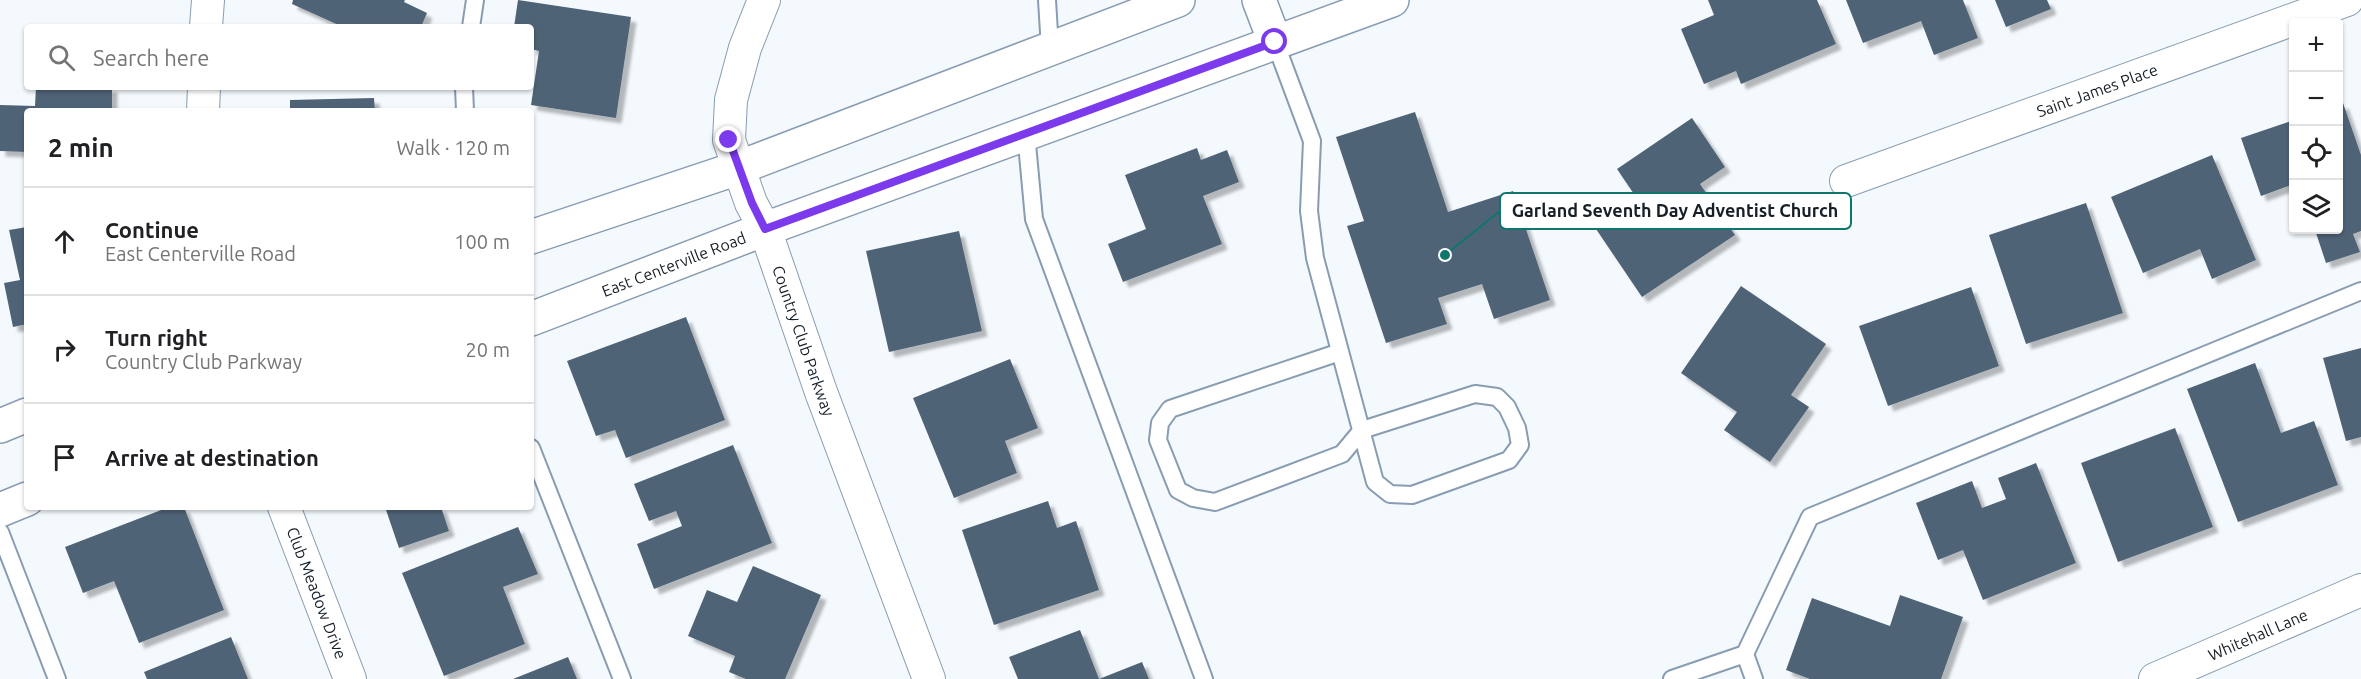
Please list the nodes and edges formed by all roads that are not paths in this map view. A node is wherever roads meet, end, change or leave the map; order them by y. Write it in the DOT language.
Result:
graph roads {
  1 [pos="208,0"];
  2 [pos="475,0"];
  3 [pos="764,0"];
  4 [pos="1047,0"];
  5 [pos="1178,0"];
  6 [pos="1259,0"];
  7 [pos="1392,0"];
  8 [pos="2347,0"];
  9 [pos="2300,8"];
  10 [pos="206,24"];
  11 [pos="471,24"];
  12 [pos="1275,42"];
  13 [pos="1050,49"];
  14 [pos="204,90"];
  15 [pos="464,90"];
  16 [pos="203,108"];
  17 [pos="465,108"];
  18 [pos="1026,133"];
  19 [pos="738,168"];
  20 [pos="1846,181"];
  21 [pos="765,229"];
  22 [pos="534,236"];
  23 [pos="2361,291"];
  24 [pos="534,318"];
  25 [pos="1340,351"];
  26 [pos="24,416"];
  27 [pos="0,426"];
  28 [pos="1362,430"];
  29 [pos="534,456"];
  30 [pos="24,501"];
  31 [pos="0,510"];
  32 [pos="285,510"];
  33 [pos="0,532"];
  34 [pos="2361,590"];
  35 [pos="1745,654"];
  36 [pos="57,679"];
  37 [pos="350,679"];
  38 [pos="622,679"];
  39 [pos="929,679"];
  40 [pos="1204,679"];
  41 [pos="1672,679"];
  42 [pos="1754,679"];
  43 [pos="2155,679"];
  1 -- 10 [label="street"];
  2 -- 11 [label="lane"];
  3 -- 19 [label="street, Country Club Parkway"];
  4 -- 13 [label="lane"];
  5 -- 13 [label="main road"];
  6 -- 12 [label="main road"];
  7 -- 12 [label="main road, East Centerville Road"];
  8 -- 9 [label="street, Saint James Place"];
  9 -- 20 [label="street, Saint James Place"];
  12 -- 18 [label="main road, East Centerville Road"];
  12 -- 25 [label="lane"];
  13 -- 19 [label="main road"];
  14 -- 16 [label="street"];
  15 -- 17 [label="lane"];
  18 -- 21 [label="main road, East Centerville Road"];
  18 -- 40 [label="lane"];
  19 -- 21 [label="street, Country Club Parkway"];
  19 -- 22 [label="main road"];
  21 -- 24 [label="main road, East Centerville Road"];
  21 -- 39 [label="street, Country Club Parkway"];
  23 -- 35 [label="lane"];
  25 -- 28 [label="lane"];
  25 -- 28 [label="lane"];
  26 -- 27 [label="main road"];
  28 -- 28 [label="lane"];
  29 -- 38 [label="lane"];
  30 -- 31 [label="main road"];
  32 -- 37 [label="street, Club Meadow Drive"];
  33 -- 36 [label="lane"];
  34 -- 43 [label="street, Whitehall Lane"];
  35 -- 41 [label="lane"];
  35 -- 42 [label="lane"];
}
